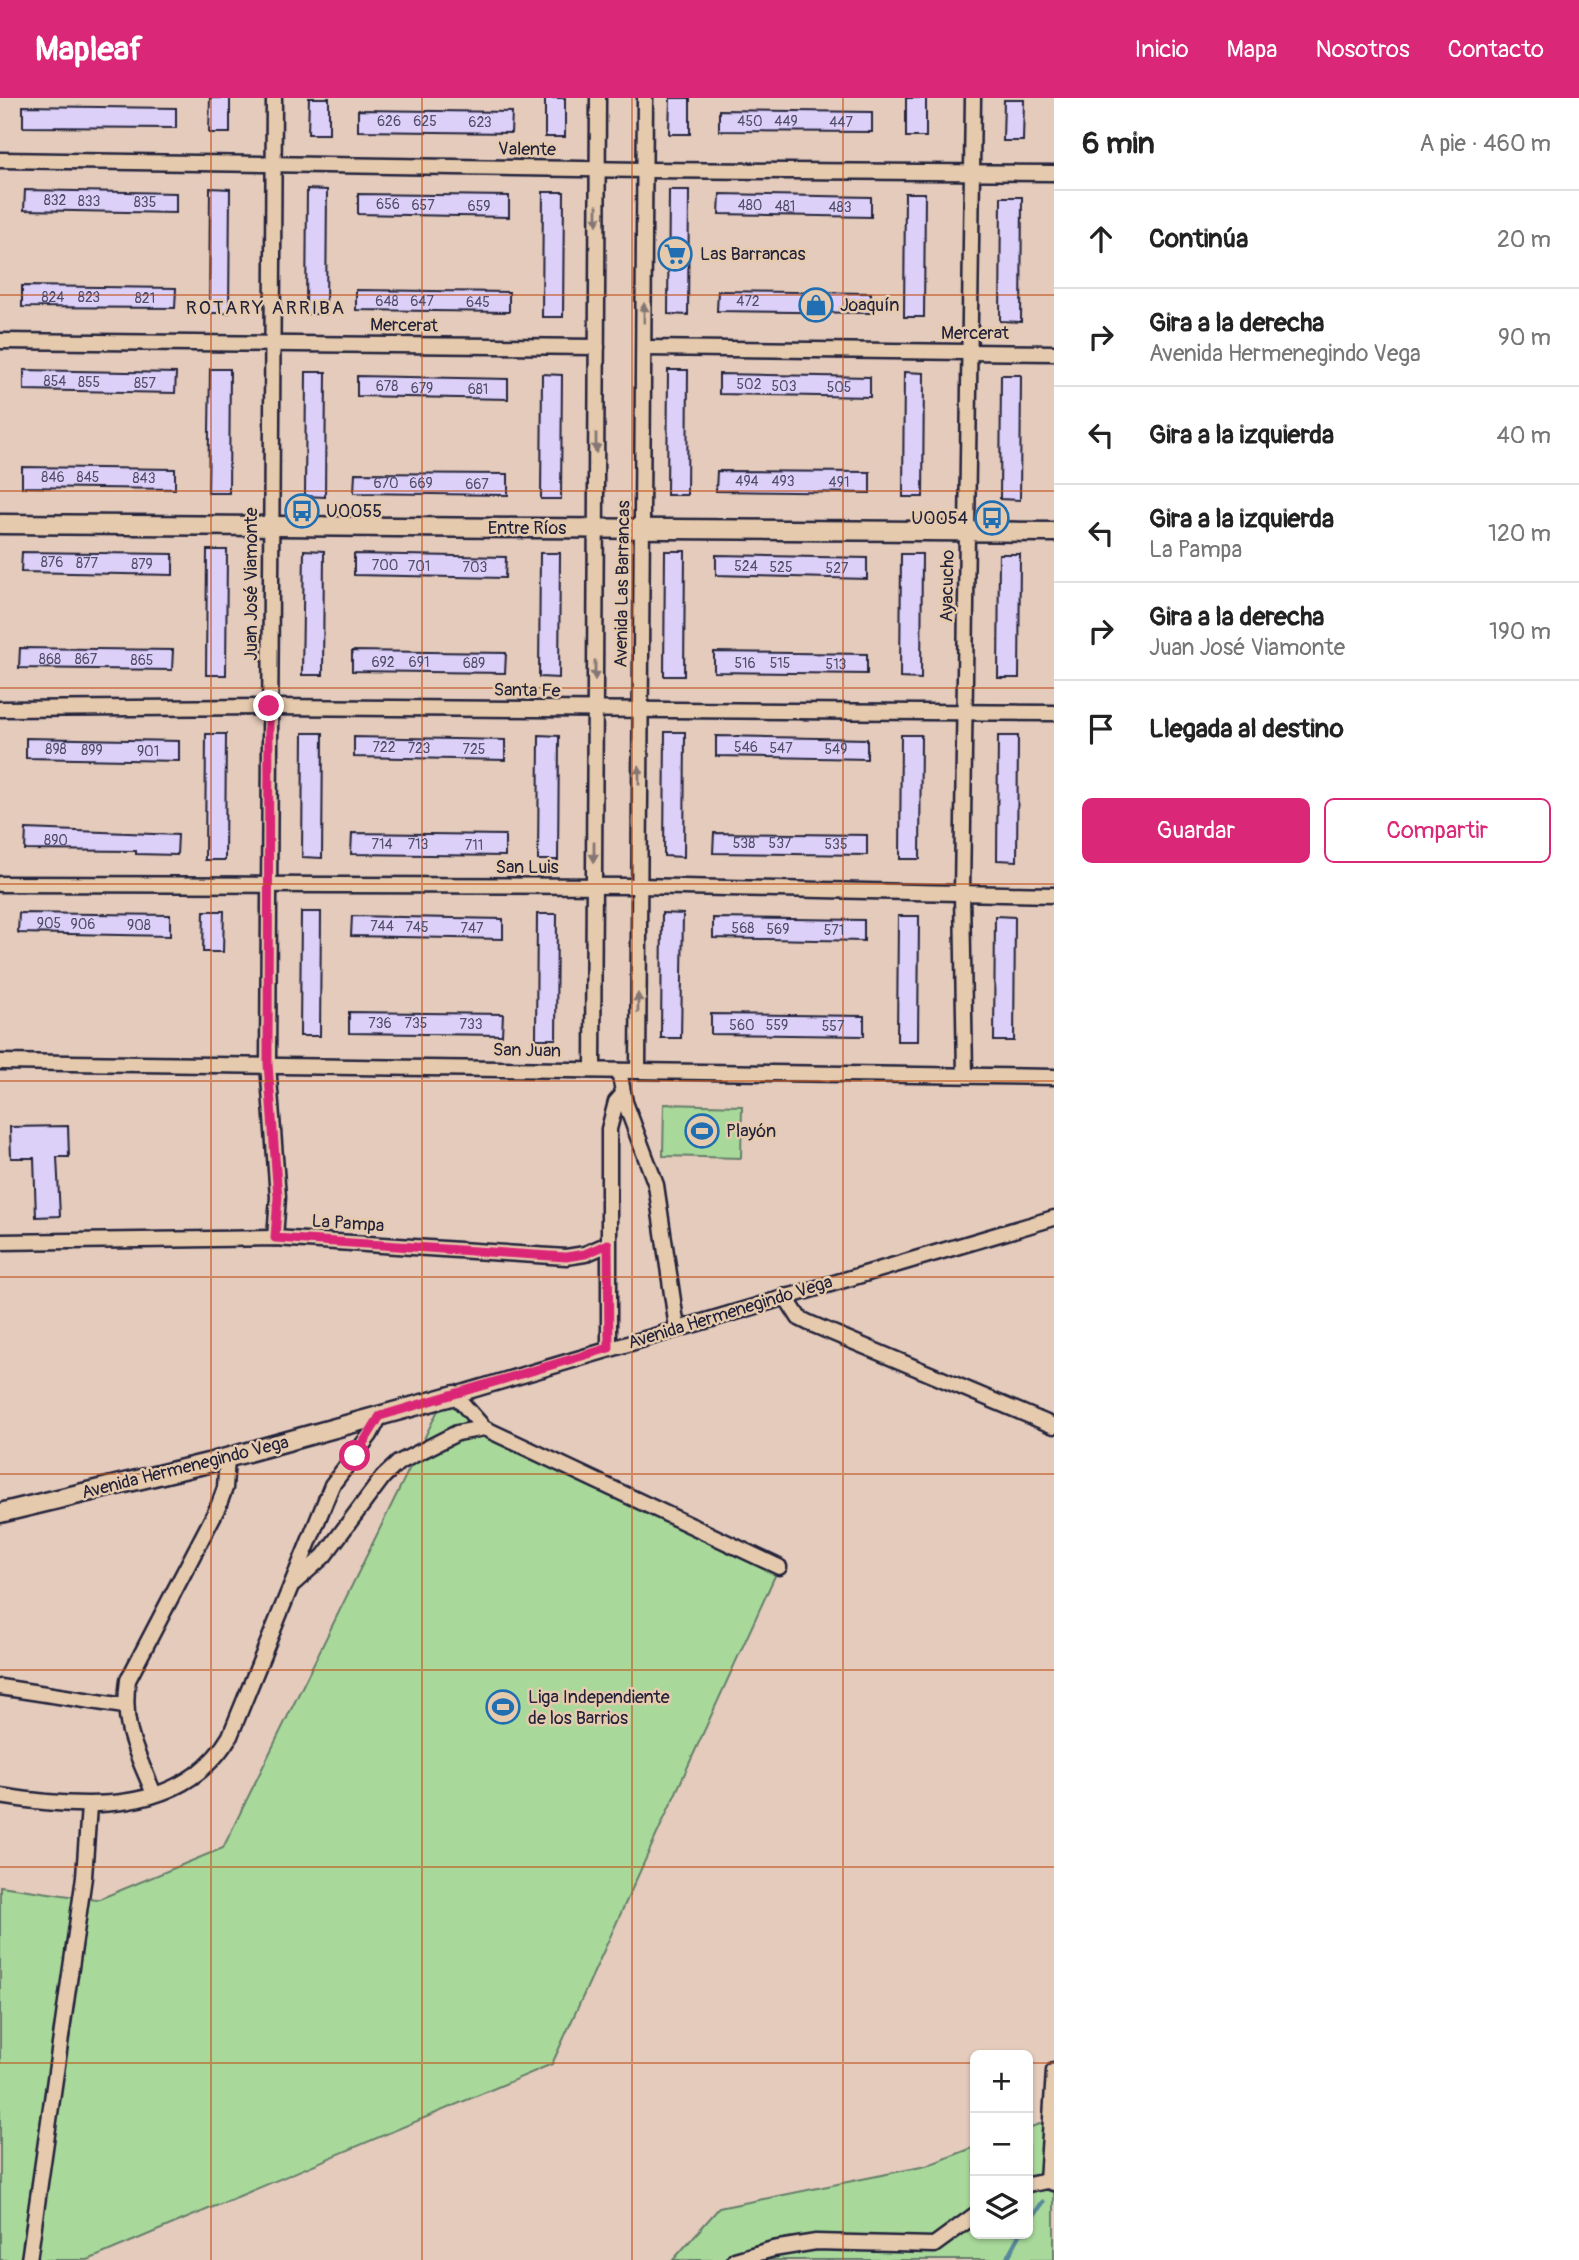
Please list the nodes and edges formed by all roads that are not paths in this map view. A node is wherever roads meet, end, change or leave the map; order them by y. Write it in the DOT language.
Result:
graph roads {
  1 [pos="274,98"];
  2 [pos="598,98"];
  3 [pos="645,98"];
  4 [pos="972,98"];
  5 [pos="0,160"];
  6 [pos="273,164"];
  7 [pos="598,169"];
  8 [pos="645,170"];
  9 [pos="972,172"];
  10 [pos="1054,173"];
  11 [pos="0,341"];
  12 [pos="272,343"];
  13 [pos="597,346"];
  14 [pos="644,348"];
  15 [pos="968,352"];
  16 [pos="1054,353"];
  17 [pos="0,524"];
  18 [pos="271,526"];
  19 [pos="596,528"];
  20 [pos="642,529"];
  21 [pos="967,531"];
  22 [pos="1054,532"];
  23 [pos="269,706"];
  24 [pos="0,709"];
  25 [pos="640,709"];
  26 [pos="595,710"];
  27 [pos="964,712"];
  28 [pos="1054,713"];
  29 [pos="0,884"];
  30 [pos="270,885"];
  31 [pos="594,886"];
  32 [pos="638,886"];
  33 [pos="962,894"];
  34 [pos="1054,895"];
  35 [pos="0,1062"];
  36 [pos="268,1064"];
  37 [pos="593,1070"];
  38 [pos="619,1071"];
  39 [pos="638,1071"];
  40 [pos="965,1075"];
  41 [pos="1054,1077"];
  42 [pos="623,1094"];
  43 [pos="1054,1218"];
  44 [pos="275,1238"];
  45 [pos="0,1242"];
  46 [pos="608,1244"];
  47 [pos="785,1296"];
  48 [pos="677,1328"];
  49 [pos="609,1348"];
  50 [pos="455,1395"];
  51 [pos="380,1416"];
  52 [pos="1054,1426"];
  53 [pos="484,1428"];
  54 [pos="227,1458"];
  55 [pos="0,1513"];
  56 [pos="779,1567"];
  57 [pos="291,1586"];
  58 [pos="0,1687"];
  59 [pos="124,1706"];
  60 [pos="154,1794"];
  61 [pos="0,1796"];
  62 [pos="89,1806"];
  63 [pos="1054,2071"];
  64 [pos="1051,2182"];
  65 [pos="1033,2184"];
  66 [pos="970,2219"];
  67 [pos="29,2260"];
  68 [pos="735,2260"];
  1 -- 6 [label="street, Juan José Viamonte"];
  2 -- 7 [label="street, Avenida Las Barrancas"];
  3 -- 8 [label="street, Avenida Las Barrancas"];
  4 -- 9 [label="street, Ayacucho"];
  5 -- 6 [label="street, Valente"];
  6 -- 7 [label="street, Valente"];
  6 -- 12 [label="street, Juan José Viamonte"];
  7 -- 8 [label="street, Valente"];
  7 -- 13 [label="street, Avenida Las Barrancas, one-way"];
  8 -- 9 [label="street, Valente"];
  14 -- 8 [label="street, Avenida Las Barrancas, one-way"];
  9 -- 10 [label="street, Valente"];
  9 -- 15 [label="street, Ayacucho"];
  11 -- 12 [label="street, Mercerat"];
  12 -- 13 [label="street, Mercerat"];
  12 -- 18 [label="street, Juan José Viamonte"];
  13 -- 19 [label="street, Avenida Las Barrancas, one-way"];
  14 -- 15 [label="street, Mercerat"];
  14 -- 20 [label="street, Avenida Las Barrancas"];
  15 -- 16 [label="street, Mercerat"];
  15 -- 21 [label="street, Ayacucho"];
  17 -- 18 [label="street, Entre Ríos"];
  18 -- 19 [label="street, Entre Ríos"];
  18 -- 23 [label="street, Juan José Viamonte"];
  19 -- 20 [label="street, Entre Ríos"];
  19 -- 26 [label="street, Avenida Las Barrancas, one-way"];
  20 -- 21 [label="street, Entre Ríos"];
  20 -- 25 [label="street, Avenida Las Barrancas"];
  21 -- 22 [label="street, Entre Ríos"];
  21 -- 27 [label="street, Ayacucho"];
  23 -- 24 [label="street, Santa Fe"];
  23 -- 26 [label="street, Santa Fe"];
  23 -- 30 [label="street, Juan José Viamonte"];
  25 -- 26 [label="street, Santa Fe"];
  25 -- 27 [label="street, Santa Fe"];
  32 -- 25 [label="street, Avenida Las Barrancas, one-way"];
  26 -- 31 [label="street, Avenida Las Barrancas, one-way"];
  27 -- 28 [label="street, Santa Fe"];
  27 -- 33 [label="street, Ayacucho"];
  29 -- 30 [label="street, San Luis"];
  30 -- 31 [label="street, San Luis"];
  30 -- 36 [label="street, Juan José Viamonte"];
  31 -- 32 [label="street, San Luis"];
  31 -- 37 [label="street, Avenida Las Barrancas"];
  32 -- 33 [label="street, San Luis"];
  39 -- 32 [label="street, Avenida Las Barrancas, one-way"];
  33 -- 34 [label="street, San Luis"];
  33 -- 40 [label="street, Ayacucho"];
  35 -- 36 [label="street, San Juan"];
  36 -- 37 [label="street, San Juan"];
  36 -- 44 [label="street, Juan José Viamonte"];
  37 -- 38 [label="street, San Juan"];
  38 -- 39 [label="street, San Juan"];
  38 -- 42 [label="street"];
  39 -- 40 [label="street, San Juan"];
  40 -- 41 [label="street, San Juan"];
  42 -- 46 [label="street"];
  42 -- 48 [label="street"];
  43 -- 47 [label="street, Avenida Hermenegindo Vega"];
  44 -- 45 [label="street, La Pampa"];
  44 -- 46 [label="street, La Pampa"];
  46 -- 49 [label="street"];
  47 -- 48 [label="street, Avenida Hermenegindo Vega"];
  47 -- 52 [label="street"];
  48 -- 49 [label="street, Avenida Hermenegindo Vega"];
  49 -- 50 [label="street, Avenida Hermenegindo Vega"];
  50 -- 51 [label="street, Avenida Hermenegindo Vega"];
  50 -- 53 [label="street"];
  51 -- 54 [label="street, Avenida Hermenegindo Vega"];
  51 -- 57 [label="street"];
  53 -- 56 [label="street"];
  53 -- 57 [label="street"];
  54 -- 55 [label="street, Avenida Hermenegindo Vega"];
  54 -- 59 [label="street"];
  57 -- 60 [label="street"];
  58 -- 59 [label="street"];
  59 -- 60 [label="street"];
  60 -- 62 [label="street"];
  61 -- 62 [label="street"];
  62 -- 67 [label="street"];
  63 -- 64 [label="street"];
  64 -- 65 [label="street"];
  66 -- 68 [label="street"];
}
